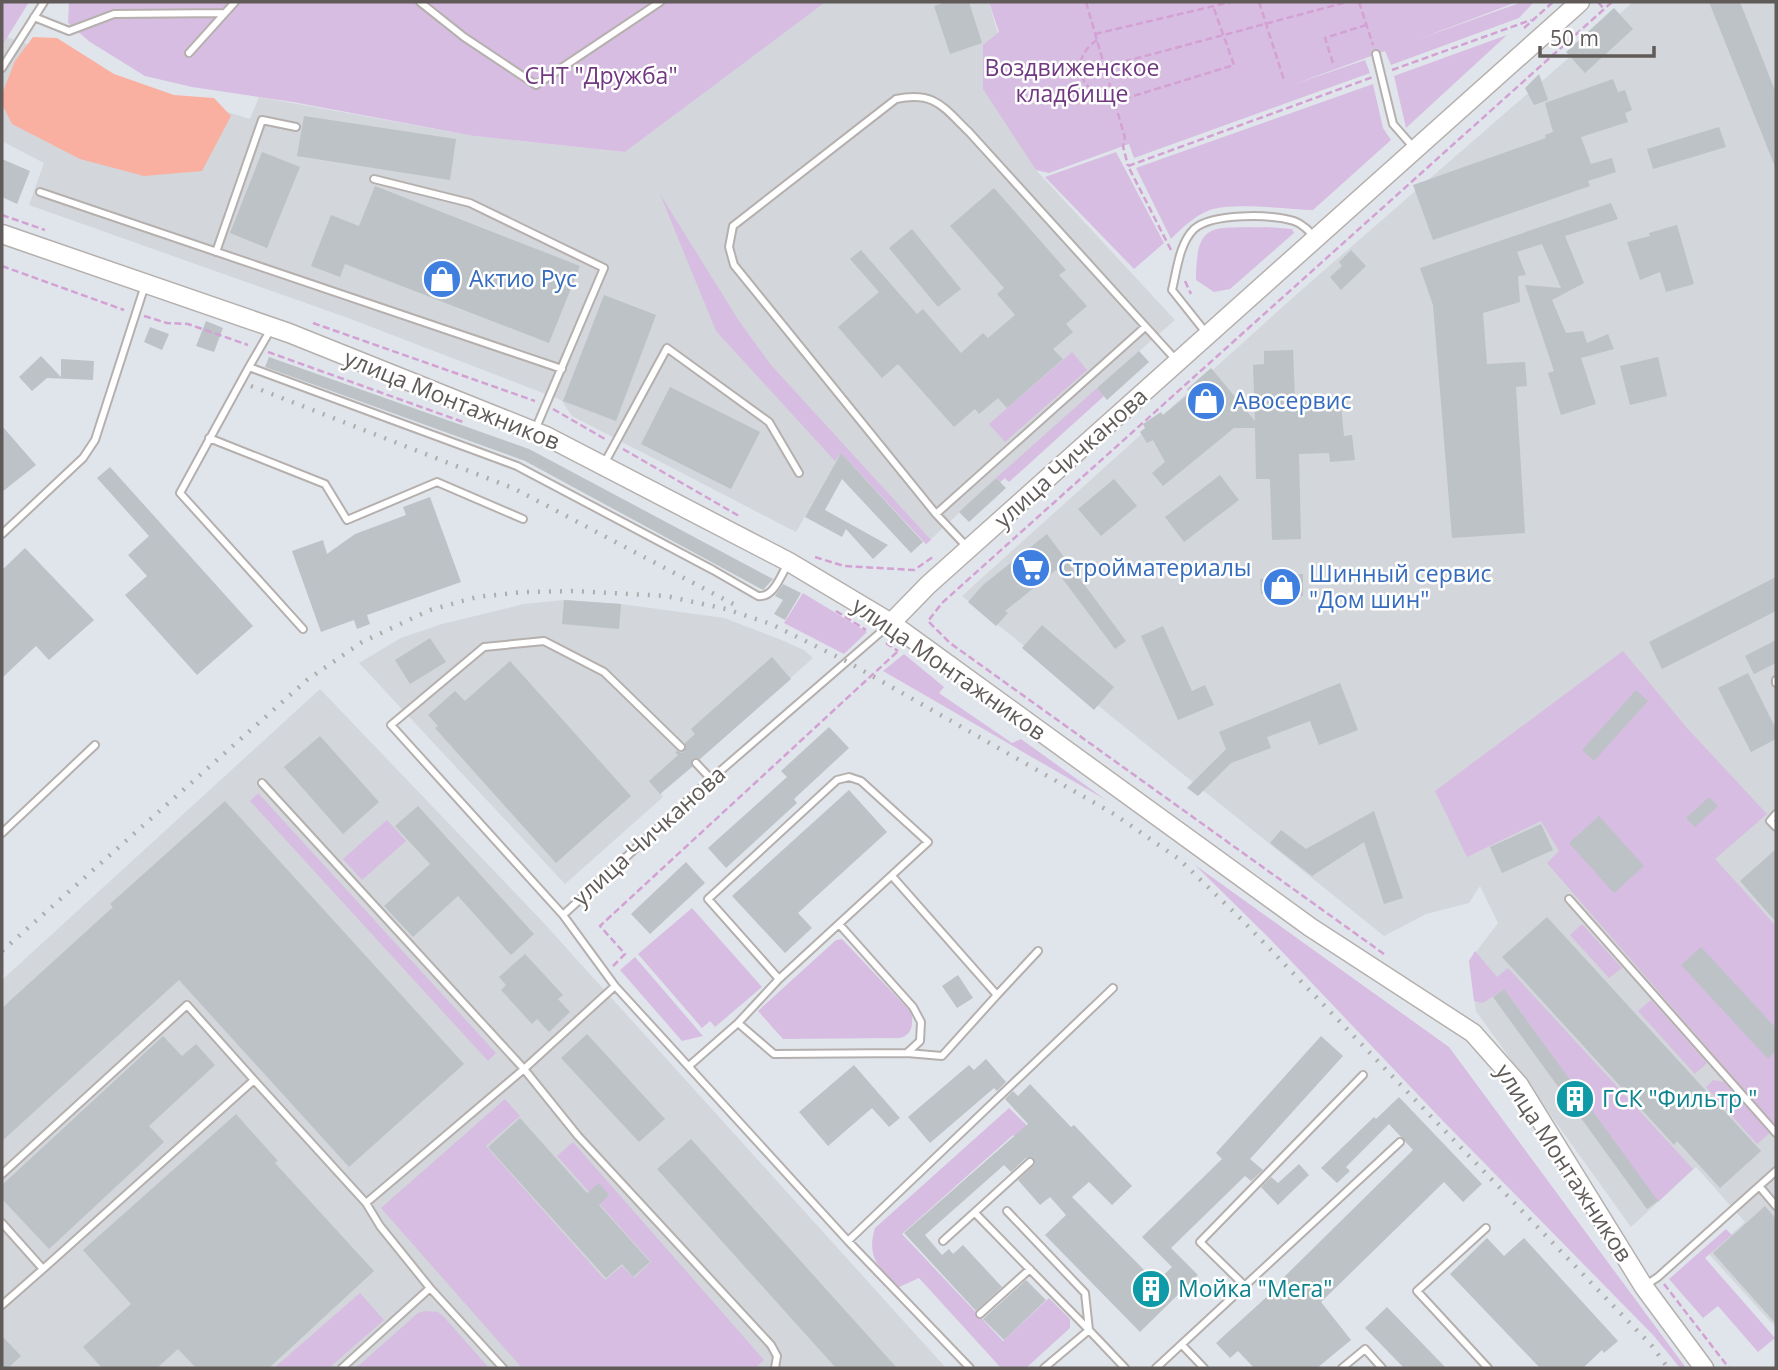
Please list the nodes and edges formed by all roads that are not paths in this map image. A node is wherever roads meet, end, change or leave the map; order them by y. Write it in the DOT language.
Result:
graph roads {
  1 [pos="44,2"];
  2 [pos="235,2"];
  3 [pos="420,2"];
  4 [pos="660,2"];
  5 [pos="1580,2"];
  6 [pos="224,13"];
  7 [pos="34,17"];
  8 [pos="189,53"];
  9 [pos="1376,54"];
  10 [pos="2,68"];
  11 [pos="296,127"];
  12 [pos="1416,150"];
  13 [pos="374,179"];
  14 [pos="40,192"];
  15 [pos="2,234"];
  16 [pos="1316,239"];
  17 [pos="216,252"];
  18 [pos="145,283"];
  19 [pos="1145,327"];
  20 [pos="272,328"];
  21 [pos="1209,335"];
  22 [pos="1178,361"];
  23 [pos="249,368"];
  24 [pos="562,369"];
  25 [pos="534,431"];
  26 [pos="209,438"];
  27 [pos="603,466"];
  28 [pos="799,473"];
  29 [pos="936,514"];
  30 [pos="523,519"];
  31 [pos="2,534"];
  32 [pos="970,550"];
  33 [pos="789,562"];
  34 [pos="891,623"];
  35 [pos="303,629"];
  36 [pos="95,745"];
  37 [pos="681,747"];
  38 [pos="696,763"];
  39 [pos="711,779"];
  40 [pos="262,783"];
  41 [pos="1776,814"];
  42 [pos="1776,827"];
  43 [pos="2,833"];
  44 [pos="892,876"];
  45 [pos="1569,899"];
  46 [pos="564,915"];
  47 [pos="839,924"];
  48 [pos="1038,951"];
  49 [pos="779,979"];
  50 [pos="615,986"];
  51 [pos="1113,988"];
  52 [pos="997,995"];
  53 [pos="738,1023"];
  54 [pos="907,1053"];
  55 [pos="689,1066"];
  56 [pos="524,1069"];
  57 [pos="1363,1075"];
  58 [pos="254,1080"];
  59 [pos="1776,1133"];
  60 [pos="1400,1142"];
  61 [pos="1030,1162"];
  62 [pos="1776,1171"];
  63 [pos="2,1174"];
  64 [pos="1760,1187"];
  65 [pos="366,1203"];
  66 [pos="1776,1206"];
  67 [pos="1007,1211"];
  68 [pos="975,1213"];
  69 [pos="2,1223"];
  70 [pos="1486,1228"];
  71 [pos="848,1241"];
  72 [pos="943,1241"];
  73 [pos="43,1269"];
  74 [pos="1030,1269"];
  75 [pos="1651,1282"];
  76 [pos="1245,1286"];
  77 [pos="430,1288"];
  78 [pos="2,1305"];
  79 [pos="980,1314"];
  80 [pos="1089,1330"];
  81 [pos="1182,1345"];
  82 [pos="342,1368"];
  83 [pos="503,1368"];
  84 [pos="775,1368"];
  85 [pos="970,1368"];
  86 [pos="1044,1368"];
  87 [pos="1125,1368"];
  88 [pos="1156,1368"];
  89 [pos="1204,1368"];
  90 [pos="1342,1368"];
  91 [pos="1382,1368"];
  92 [pos="1488,1368"];
  93 [pos="1704,1368"];
  1 -- 7 [label="lane"];
  2 -- 6 [label="lane"];
  3 -- 4 [label="lane"];
  5 -- 12 [label="main road, улица Чичканова"];
  6 -- 7 [label="lane"];
  6 -- 8 [label="lane"];
  7 -- 10 [label="lane"];
  9 -- 12 [label="lane"];
  11 -- 17 [label="lane"];
  12 -- 16 [label="main road, улица Чичканова"];
  13 -- 24 [label="lane"];
  14 -- 17 [label="lane"];
  15 -- 18 [label="main road, улица Монтажников"];
  16 -- 21 [label="main road, улица Чичканова"];
  16 -- 21 [label="lane"];
  17 -- 24 [label="lane"];
  18 -- 20 [label="main road, улица Монтажников"];
  18 -- 31 [label="lane"];
  19 -- 22 [label="lane"];
  19 -- 29 [label="lane"];
  19 -- 29 [label="lane"];
  20 -- 23 [label="lane"];
  20 -- 25 [label="main road, улица Монтажников"];
  21 -- 22 [label="main road, улица Чичканова"];
  22 -- 32 [label="main road, улица Чичканова"];
  23 -- 26 [label="lane"];
  23 -- 33 [label="lane"];
  24 -- 25 [label="lane"];
  25 -- 27 [label="main road, улица Монтажников"];
  26 -- 30 [label="lane"];
  26 -- 35 [label="lane"];
  27 -- 28 [label="lane"];
  27 -- 33 [label="main road, улица Монтажников"];
  29 -- 32 [label="lane"];
  32 -- 34 [label="main road, улица Чичканова"];
  33 -- 34 [label="main road, улица Монтажников"];
  34 -- 39 [label="lane, улица Чичканова"];
  34 -- 75 [label="main road, улица Монтажников"];
  36 -- 43 [label="lane"];
  37 -- 46 [label="lane"];
  38 -- 39 [label="lane"];
  39 -- 46 [label="lane, улица Чичканова"];
  40 -- 56 [label="lane"];
  41 -- 42 [label="lane"];
  44 -- 47 [label="lane"];
  44 -- 49 [label="lane"];
  44 -- 52 [label="lane"];
  45 -- 59 [label="lane"];
  46 -- 50 [label="lane"];
  47 -- 49 [label="lane"];
  47 -- 54 [label="lane"];
  48 -- 52 [label="lane"];
  49 -- 53 [label="lane"];
  50 -- 55 [label="lane"];
  50 -- 56 [label="lane"];
  51 -- 71 [label="lane"];
  52 -- 54 [label="lane"];
  53 -- 54 [label="lane"];
  53 -- 55 [label="lane"];
  55 -- 71 [label="lane"];
  56 -- 65 [label="lane"];
  56 -- 84 [label="lane"];
  57 -- 76 [label="lane"];
  58 -- 63 [label="lane"];
  58 -- 65 [label="lane"];
  58 -- 73 [label="lane"];
  60 -- 76 [label="lane"];
  61 -- 68 [label="lane"];
  62 -- 64 [label="lane"];
  64 -- 66 [label="lane"];
  64 -- 75 [label="lane"];
  65 -- 77 [label="lane"];
  67 -- 80 [label="lane"];
  68 -- 72 [label="lane"];
  68 -- 74 [label="lane"];
  69 -- 73 [label="lane"];
  70 -- 92 [label="lane"];
  71 -- 85 [label="lane"];
  73 -- 78 [label="lane"];
  74 -- 79 [label="lane"];
  74 -- 80 [label="lane"];
  75 -- 93 [label="main road, улица Монтажников"];
  76 -- 81 [label="lane"];
  77 -- 82 [label="lane"];
  77 -- 83 [label="lane"];
  80 -- 86 [label="lane"];
  80 -- 87 [label="lane"];
  81 -- 88 [label="lane"];
  81 -- 89 [label="lane"];
  90 -- 91 [label="lane"];
}
